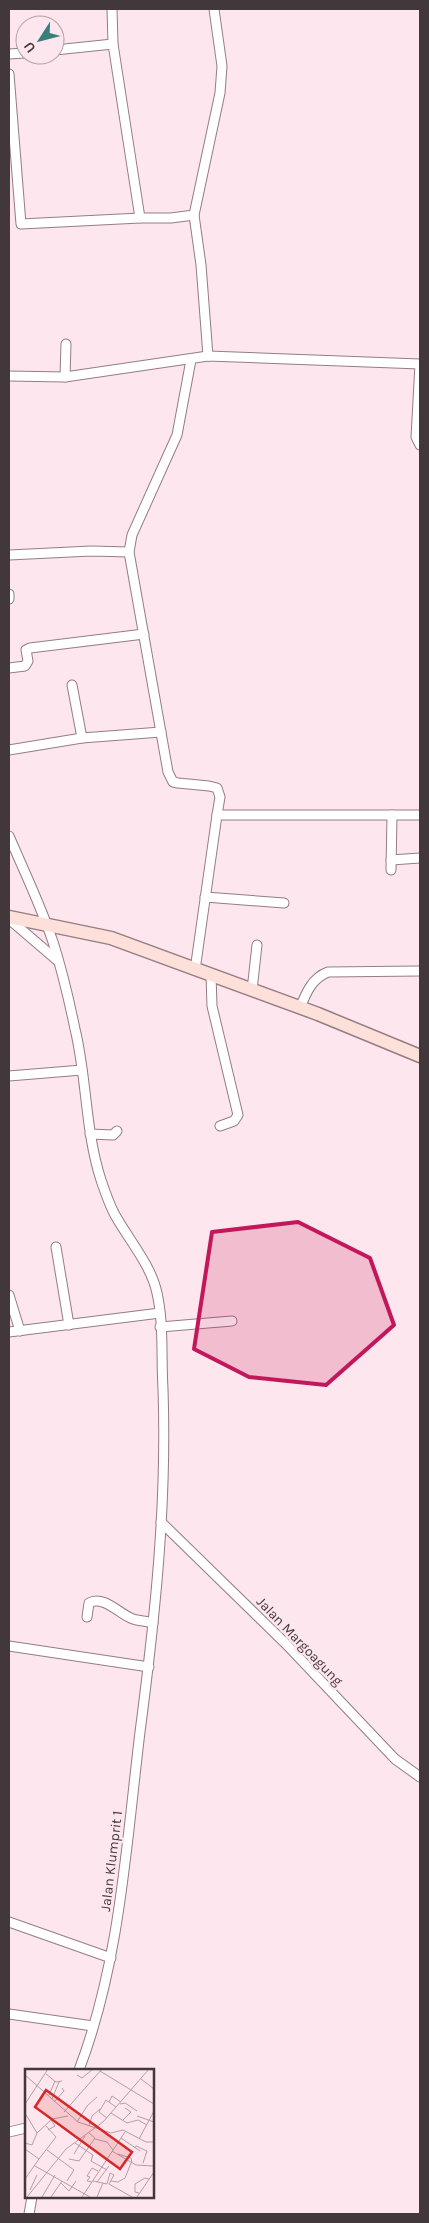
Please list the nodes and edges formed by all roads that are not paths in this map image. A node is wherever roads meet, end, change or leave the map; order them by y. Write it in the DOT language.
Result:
graph roads {
  1 [pos="112,9"];
  2 [pos="214,9"];
  3 [pos="113,44"];
  4 [pos="65,49"];
  5 [pos="9,74"];
  6 [pos="194,215"];
  7 [pos="140,218"];
  8 [pos="66,344"];
  9 [pos="208,356"];
  10 [pos="191,360"];
  11 [pos="420,364"];
  12 [pos="9,376"];
  13 [pos="65,377"];
  14 [pos="420,445"];
  15 [pos="129,552"];
  16 [pos="9,556"];
  17 [pos="144,634"];
  18 [pos="9,668"];
  19 [pos="72,686"];
  20 [pos="161,732"];
  21 [pos="82,738"];
  22 [pos="9,750"];
  23 [pos="217,815"];
  24 [pos="392,815"];
  25 [pos="420,815"];
  26 [pos="9,836"];
  27 [pos="420,858"];
  28 [pos="391,860"];
  29 [pos="390,870"];
  30 [pos="206,897"];
  31 [pos="284,903"];
  32 [pos="9,918"];
  33 [pos="46,923"];
  34 [pos="258,945"];
  35 [pos="58,961"];
  36 [pos="195,970"];
  37 [pos="420,971"];
  38 [pos="211,976"];
  39 [pos="252,990"];
  40 [pos="300,1008"];
  41 [pos="420,1056"];
  42 [pos="82,1070"];
  43 [pos="9,1076"];
  44 [pos="220,1126"];
  45 [pos="118,1131"];
  46 [pos="90,1134"];
  47 [pos="56,1247"];
  48 [pos="9,1295"];
  49 [pos="160,1313"];
  50 [pos="232,1321"];
  51 [pos="69,1325"];
  52 [pos="160,1327"];
  53 [pos="20,1331"];
  54 [pos="9,1332"];
  55 [pos="162,1522"];
  56 [pos="87,1617"];
  57 [pos="153,1623"];
  58 [pos="9,1646"];
  59 [pos="149,1667"];
  60 [pos="420,1777"];
  61 [pos="9,1922"];
  62 [pos="111,1958"];
  63 [pos="9,2014"];
  64 [pos="93,2026"];
  65 [pos="79,2069"];
  66 [pos="25,2128"];
  67 [pos="9,2132"];
  68 [pos="32,2198"];
  69 [pos="29,2214"];
  1 -- 3 [label="street"];
  2 -- 6 [label="street"];
  3 -- 4 [label="street"];
  3 -- 7 [label="street"];
  5 -- 7 [label="street"];
  6 -- 7 [label="street"];
  6 -- 9 [label="street"];
  8 -- 13 [label="street"];
  9 -- 10 [label="street"];
  9 -- 11 [label="street"];
  10 -- 13 [label="street"];
  10 -- 15 [label="street"];
  11 -- 14 [label="street"];
  12 -- 13 [label="street"];
  15 -- 16 [label="street"];
  15 -- 17 [label="street"];
  17 -- 18 [label="street"];
  17 -- 20 [label="street"];
  19 -- 21 [label="street"];
  20 -- 21 [label="street"];
  20 -- 23 [label="street"];
  21 -- 22 [label="street"];
  23 -- 24 [label="street"];
  23 -- 30 [label="street"];
  24 -- 25 [label="street"];
  24 -- 28 [label="street"];
  26 -- 33 [label="street, Jalan Klumprit 1"];
  27 -- 28 [label="street"];
  28 -- 29 [label="street"];
  30 -- 31 [label="street"];
  30 -- 36 [label="street"];
  32 -- 33 [label="street"];
  32 -- 35 [label="street"];
  33 -- 35 [label="street, Jalan Klumprit 1"];
  33 -- 36 [label="street"];
  34 -- 39 [label="street"];
  35 -- 42 [label="street, Jalan Klumprit 1"];
  36 -- 38 [label="street"];
  37 -- 40 [label="street"];
  38 -- 39 [label="street"];
  38 -- 44 [label="street"];
  39 -- 40 [label="street"];
  40 -- 41 [label="street"];
  42 -- 43 [label="street"];
  42 -- 46 [label="street, Jalan Klumprit 1"];
  45 -- 46 [label="street"];
  46 -- 49 [label="street, Jalan Klumprit 1"];
  47 -- 51 [label="street"];
  48 -- 53 [label="street"];
  49 -- 51 [label="street"];
  49 -- 52 [label="street, Jalan Klumprit 1"];
  50 -- 52 [label="street"];
  51 -- 53 [label="street"];
  52 -- 55 [label="street, Jalan Klumprit 1"];
  53 -- 54 [label="street"];
  55 -- 57 [label="street, Jalan Klumprit 1"];
  55 -- 60 [label="street, Jalan Margoagung"];
  56 -- 57 [label="street"];
  57 -- 59 [label="street, Jalan Klumprit 1"];
  58 -- 59 [label="street"];
  59 -- 62 [label="street, Jalan Klumprit 1"];
  61 -- 62 [label="street"];
  62 -- 64 [label="street, Jalan Klumprit 1"];
  63 -- 64 [label="street"];
  64 -- 65 [label="street, Jalan Klumprit 1"];
  66 -- 67 [label="street"];
  68 -- 69 [label="street"];
}
